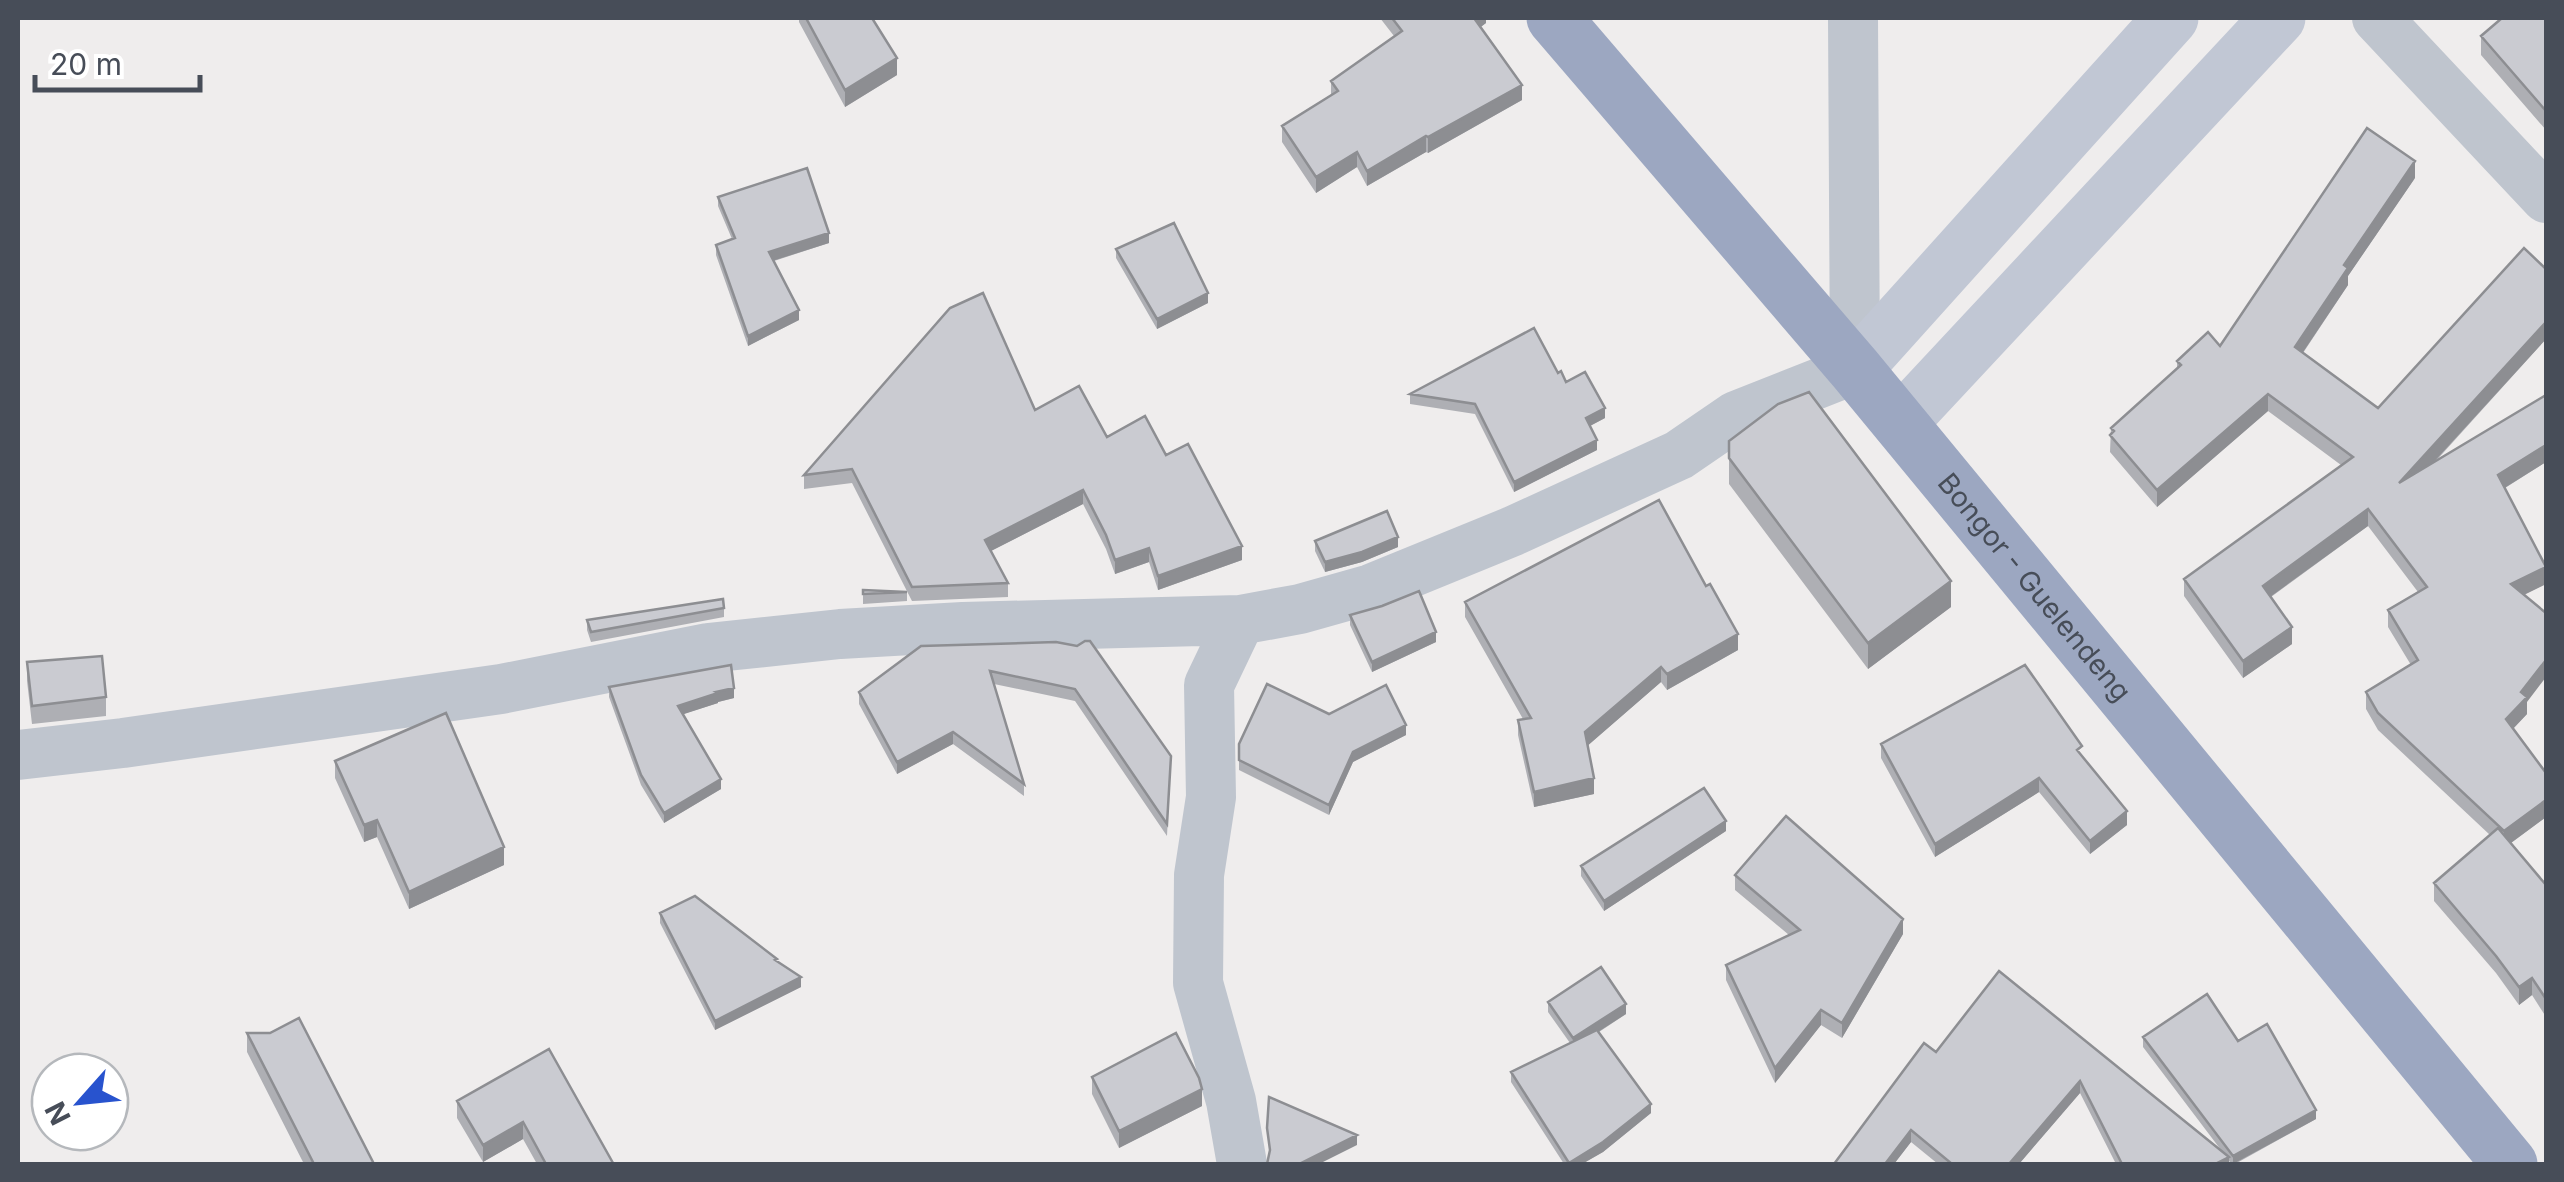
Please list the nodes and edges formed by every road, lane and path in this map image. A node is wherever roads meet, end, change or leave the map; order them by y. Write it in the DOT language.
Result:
graph roads {
  1 [pos="1554,18"];
  2 [pos="1853,18"];
  3 [pos="2171,18"];
  4 [pos="2278,18"];
  5 [pos="2377,18"];
  6 [pos="2546,198"];
  7 [pos="1855,369"];
  8 [pos="1900,423"];
  9 [pos="1240,620"];
  10 [pos="18,754"];
  11 [pos="1242,1164"];
  12 [pos="2510,1164"];
  1 -- 7 [label="highway, Bongor - Guelendeng"];
  2 -- 7 [label="street"];
  3 -- 7 [label="main road"];
  4 -- 8 [label="main road"];
  5 -- 6 [label="street"];
  7 -- 8 [label="highway, Bongor - Guelendeng"];
  7 -- 9 [label="street"];
  8 -- 12 [label="highway, Bongor - Guelendeng"];
  9 -- 10 [label="street"];
  9 -- 11 [label="street"];
}
